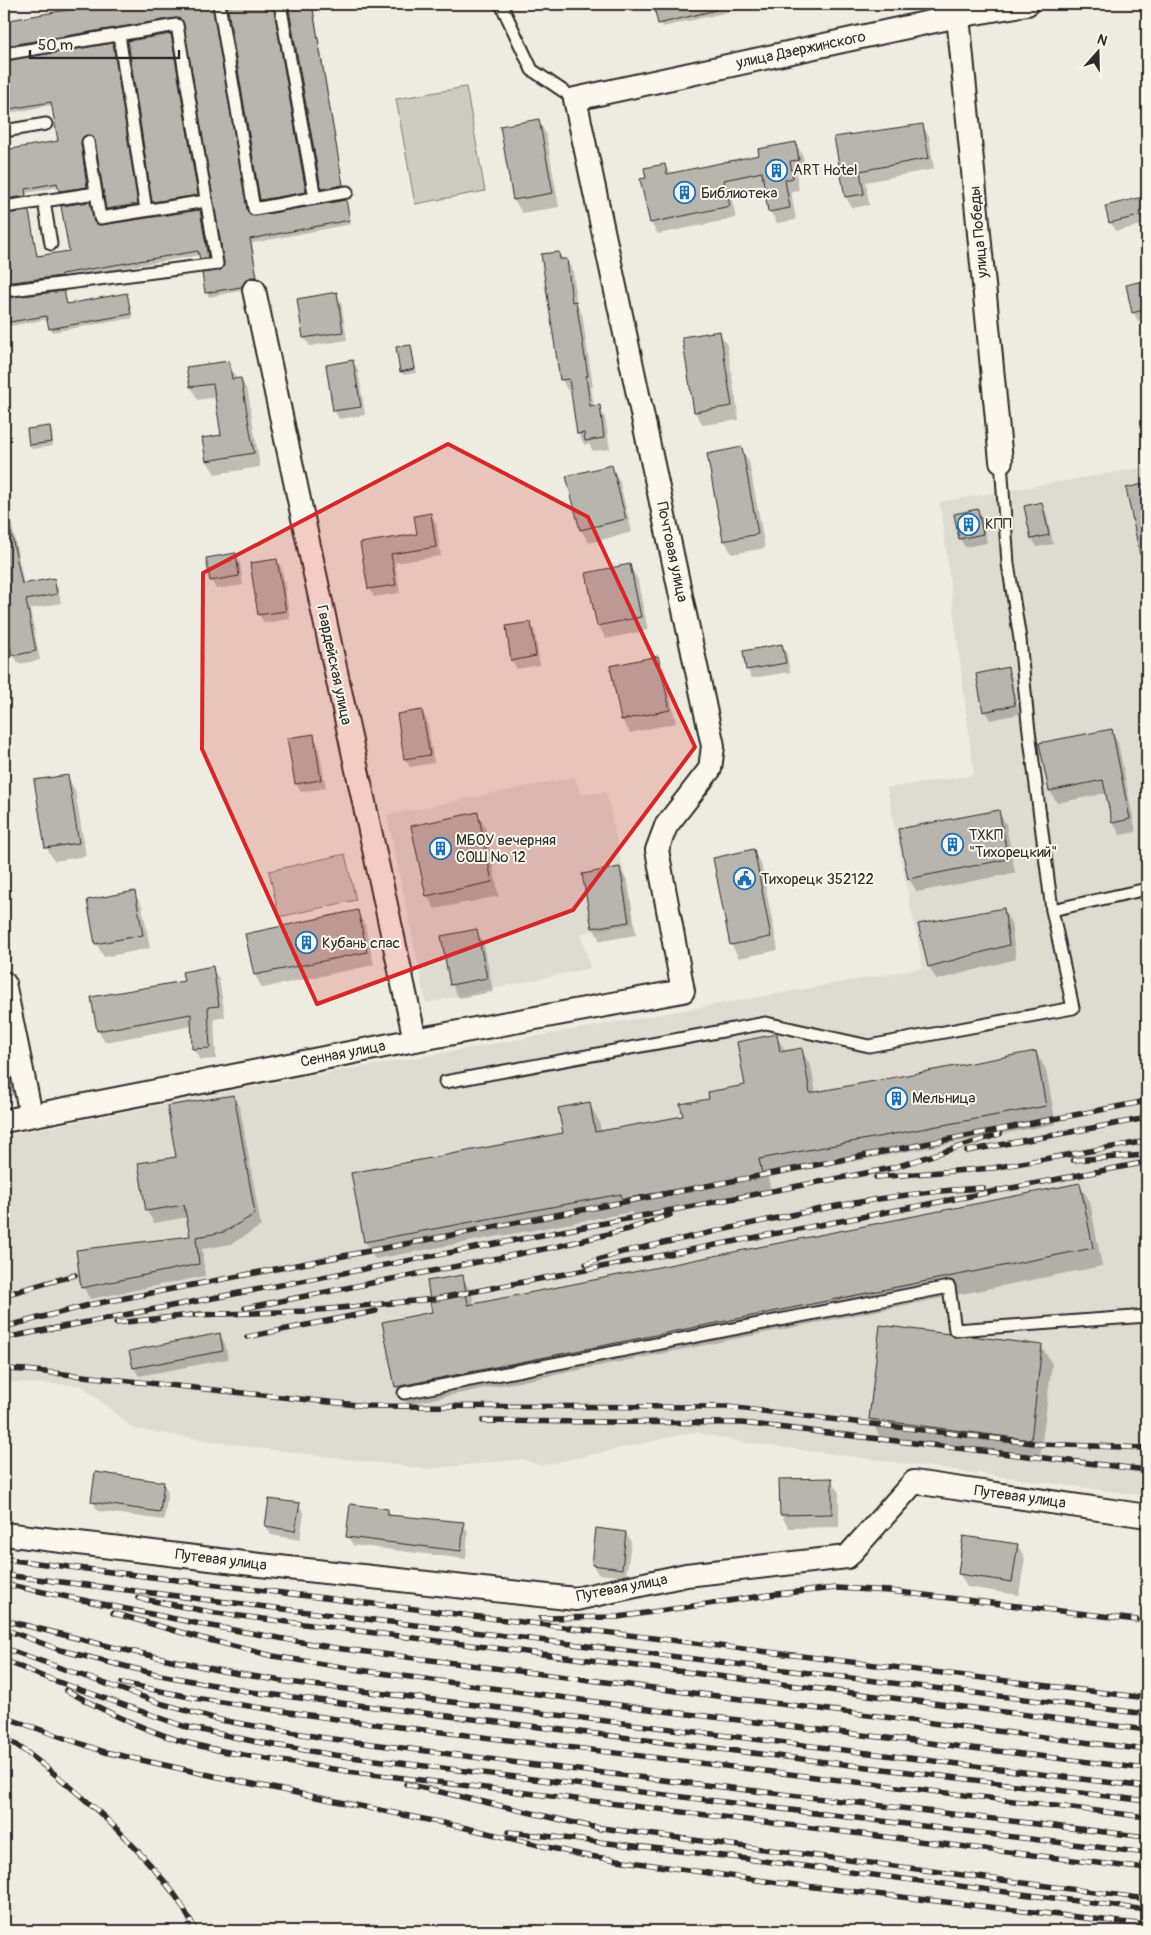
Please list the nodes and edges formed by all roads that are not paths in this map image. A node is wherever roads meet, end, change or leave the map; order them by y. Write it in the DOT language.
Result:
graph roads {
  1 [pos="219,4"];
  2 [pos="280,4"];
  3 [pos="501,4"];
  4 [pos="1027,4"];
  5 [pos="957,10"];
  6 [pos="118,35"];
  7 [pos="4,54"];
  8 [pos="575,99"];
  9 [pos="46,124"];
  10 [pos="4,131"];
  11 [pos="88,142"];
  12 [pos="348,192"];
  13 [pos="96,193"];
  14 [pos="315,198"];
  15 [pos="44,201"];
  16 [pos="206,201"];
  17 [pos="4,207"];
  18 [pos="146,210"];
  19 [pos="51,244"];
  20 [pos="254,290"];
  21 [pos="4,292"];
  22 [pos="1001,461"];
  23 [pos="1147,889"];
  24 [pos="1052,910"];
  25 [pos="4,982"];
  26 [pos="683,991"];
  27 [pos="415,1040"];
  28 [pos="445,1082"];
  29 [pos="31,1115"];
  30 [pos="4,1121"];
  31 [pos="1147,1316"];
  32 [pos="404,1392"];
  33 [pos="1147,1516"];
  34 [pos="4,1534"];
  1 -- 14 [label="lane"];
  2 -- 14 [label="lane"];
  3 -- 8 [label="lane"];
  4 -- 5 [label="street, улица Дзержинского"];
  5 -- 8 [label="street, улица Дзержинского"];
  5 -- 22 [label="street, улица Победы"];
  6 -- 7 [label="lane"];
  6 -- 16 [label="lane"];
  6 -- 18 [label="lane"];
  8 -- 26 [label="street, Почтовая улица"];
  9 -- 10 [label="lane"];
  11 -- 13 [label="lane"];
  12 -- 14 [label="lane"];
  13 -- 15 [label="lane"];
  13 -- 18 [label="lane"];
  15 -- 17 [label="lane"];
  15 -- 19 [label="lane"];
  16 -- 18 [label="lane"];
  16 -- 21 [label="lane"];
  20 -- 27 [label="street, Гвардейская улица"];
  22 -- 24 [label="lane"];
  23 -- 24 [label="lane"];
  24 -- 28 [label="lane"];
  25 -- 29 [label="street"];
  26 -- 27 [label="street, Сенная улица"];
  27 -- 29 [label="street, Сенная улица"];
  29 -- 30 [label="street, Сенная улица"];
  31 -- 32 [label="lane"];
  33 -- 34 [label="street, Путевая улица"];
}
